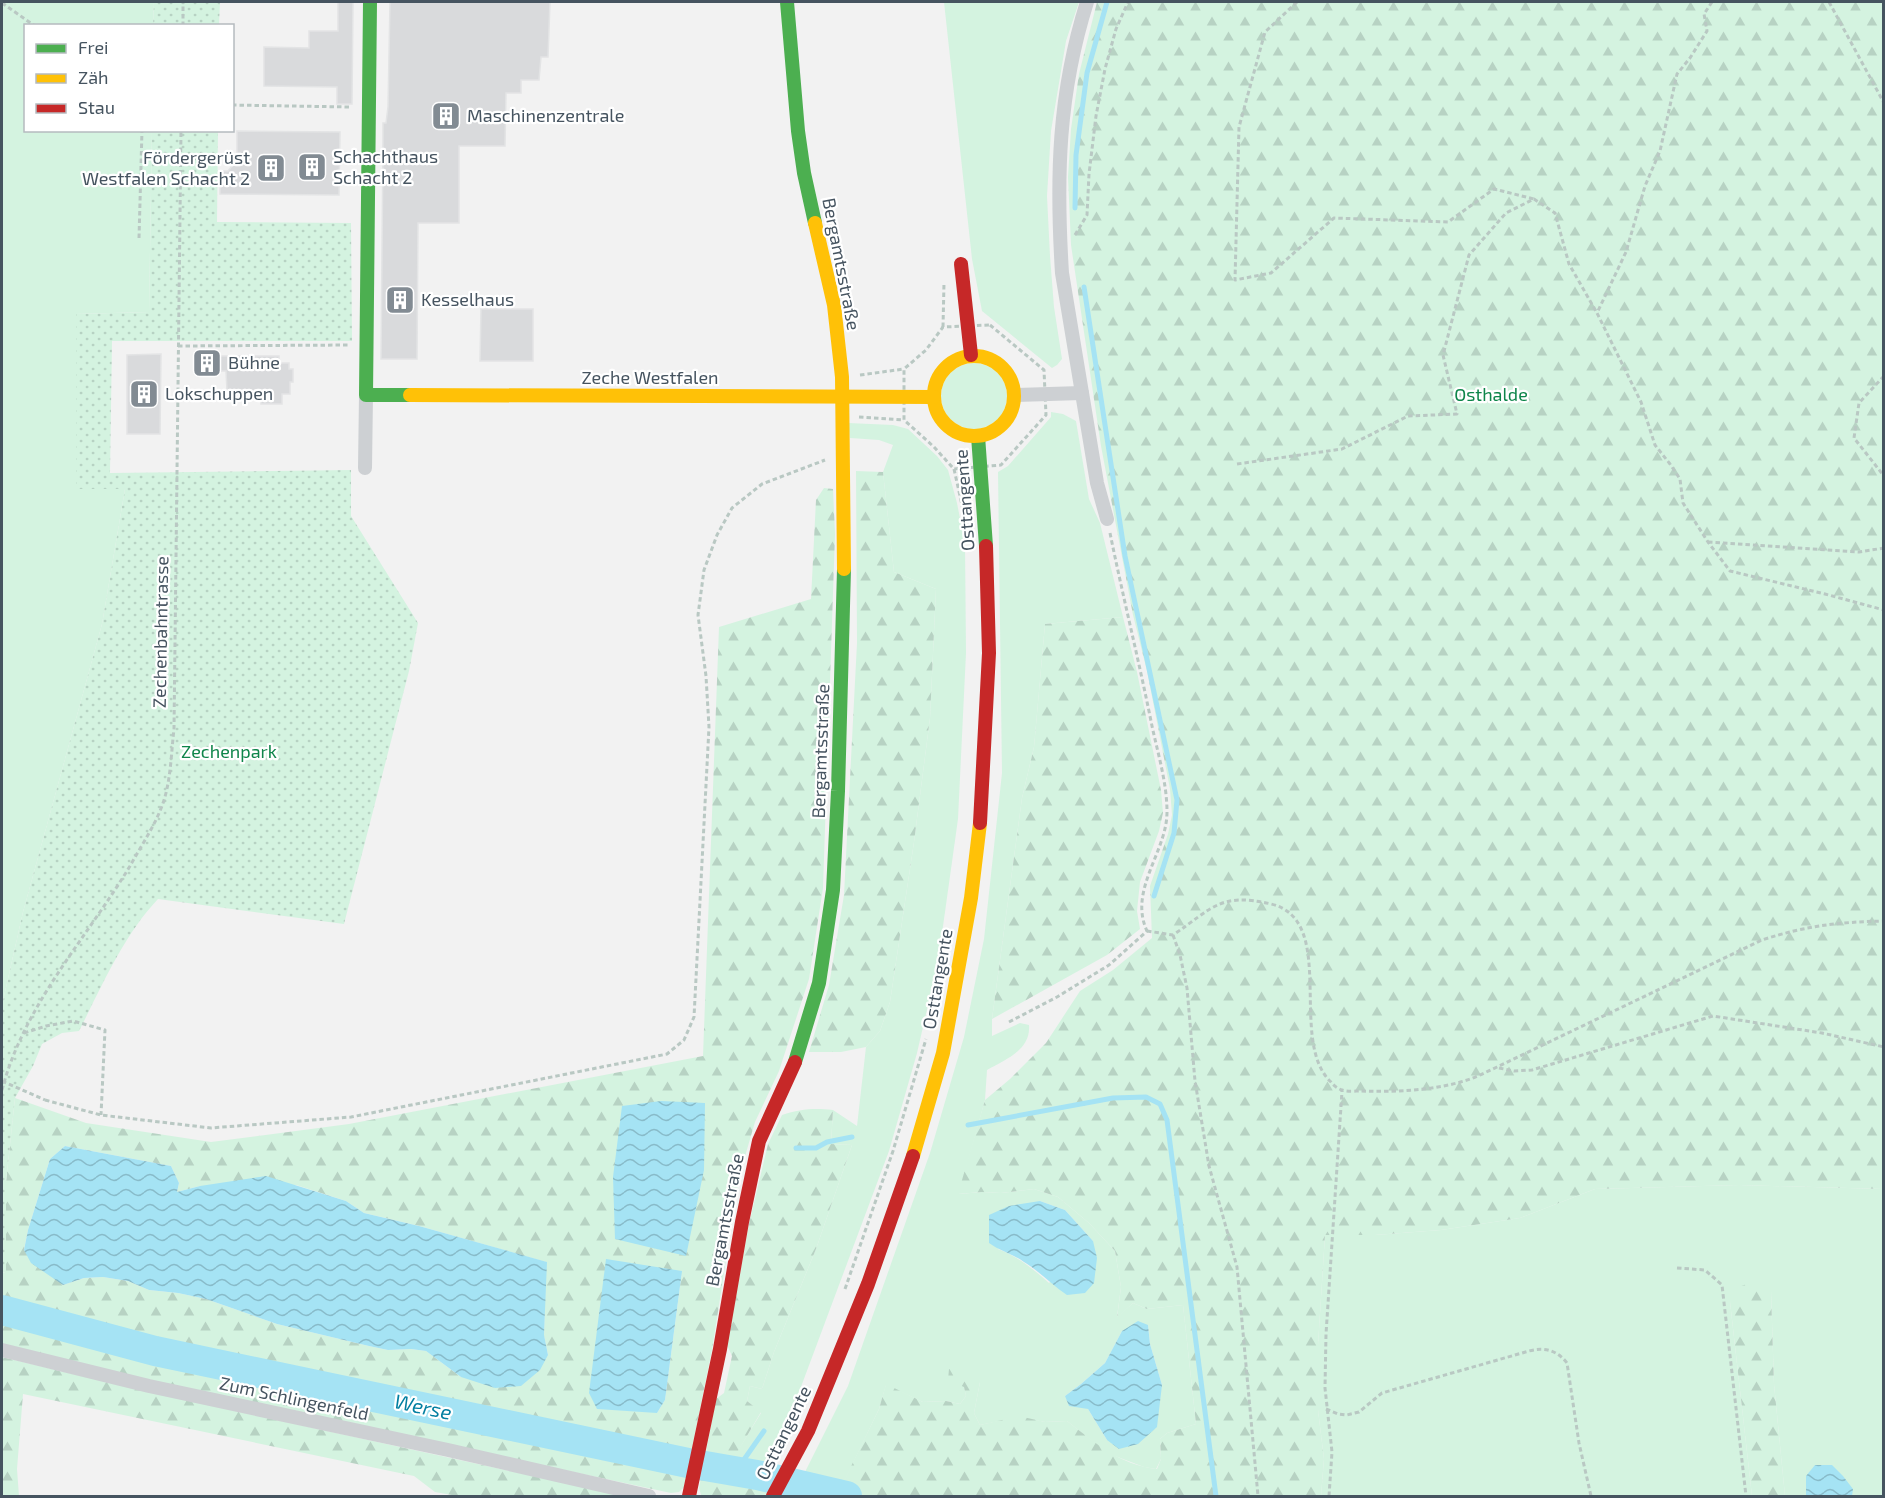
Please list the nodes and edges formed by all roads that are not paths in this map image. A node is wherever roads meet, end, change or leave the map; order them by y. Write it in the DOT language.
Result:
graph roads {
  1 [pos="370,2"];
  2 [pos="787,2"];
  3 [pos="1087,2"];
  4 [pos="961,264"];
  5 [pos="971,356"];
  6 [pos="1082,393"];
  7 [pos="366,395"];
  8 [pos="1015,395"];
  9 [pos="842,396"];
  10 [pos="933,397"];
  11 [pos="978,436"];
  12 [pos="365,468"];
  13 [pos="1107,519"];
  14 [pos="2,1350"];
  15 [pos="690,1492"];
  16 [pos="649,1497"];
  17 [pos="773,1497"];
  1 -- 7 [label="street"];
  2 -- 9 [label="street, Bergamtsstraße"];
  3 -- 6 [label="street"];
  4 -- 5 [label="street"];
  5 -- 8 [label="street"];
  5 -- 10 [label="street"];
  6 -- 8 [label="street"];
  6 -- 13 [label="street"];
  7 -- 9 [label="street, Zeche Westfalen"];
  7 -- 12 [label="street"];
  8 -- 11 [label="street"];
  9 -- 10 [label="street, Zeche Westfalen"];
  9 -- 15 [label="street, Bergamtsstraße"];
  10 -- 11 [label="street"];
  11 -- 17 [label="street, Osttangente"];
  14 -- 16 [label="street, Zum Schlingenfeld"];
}
